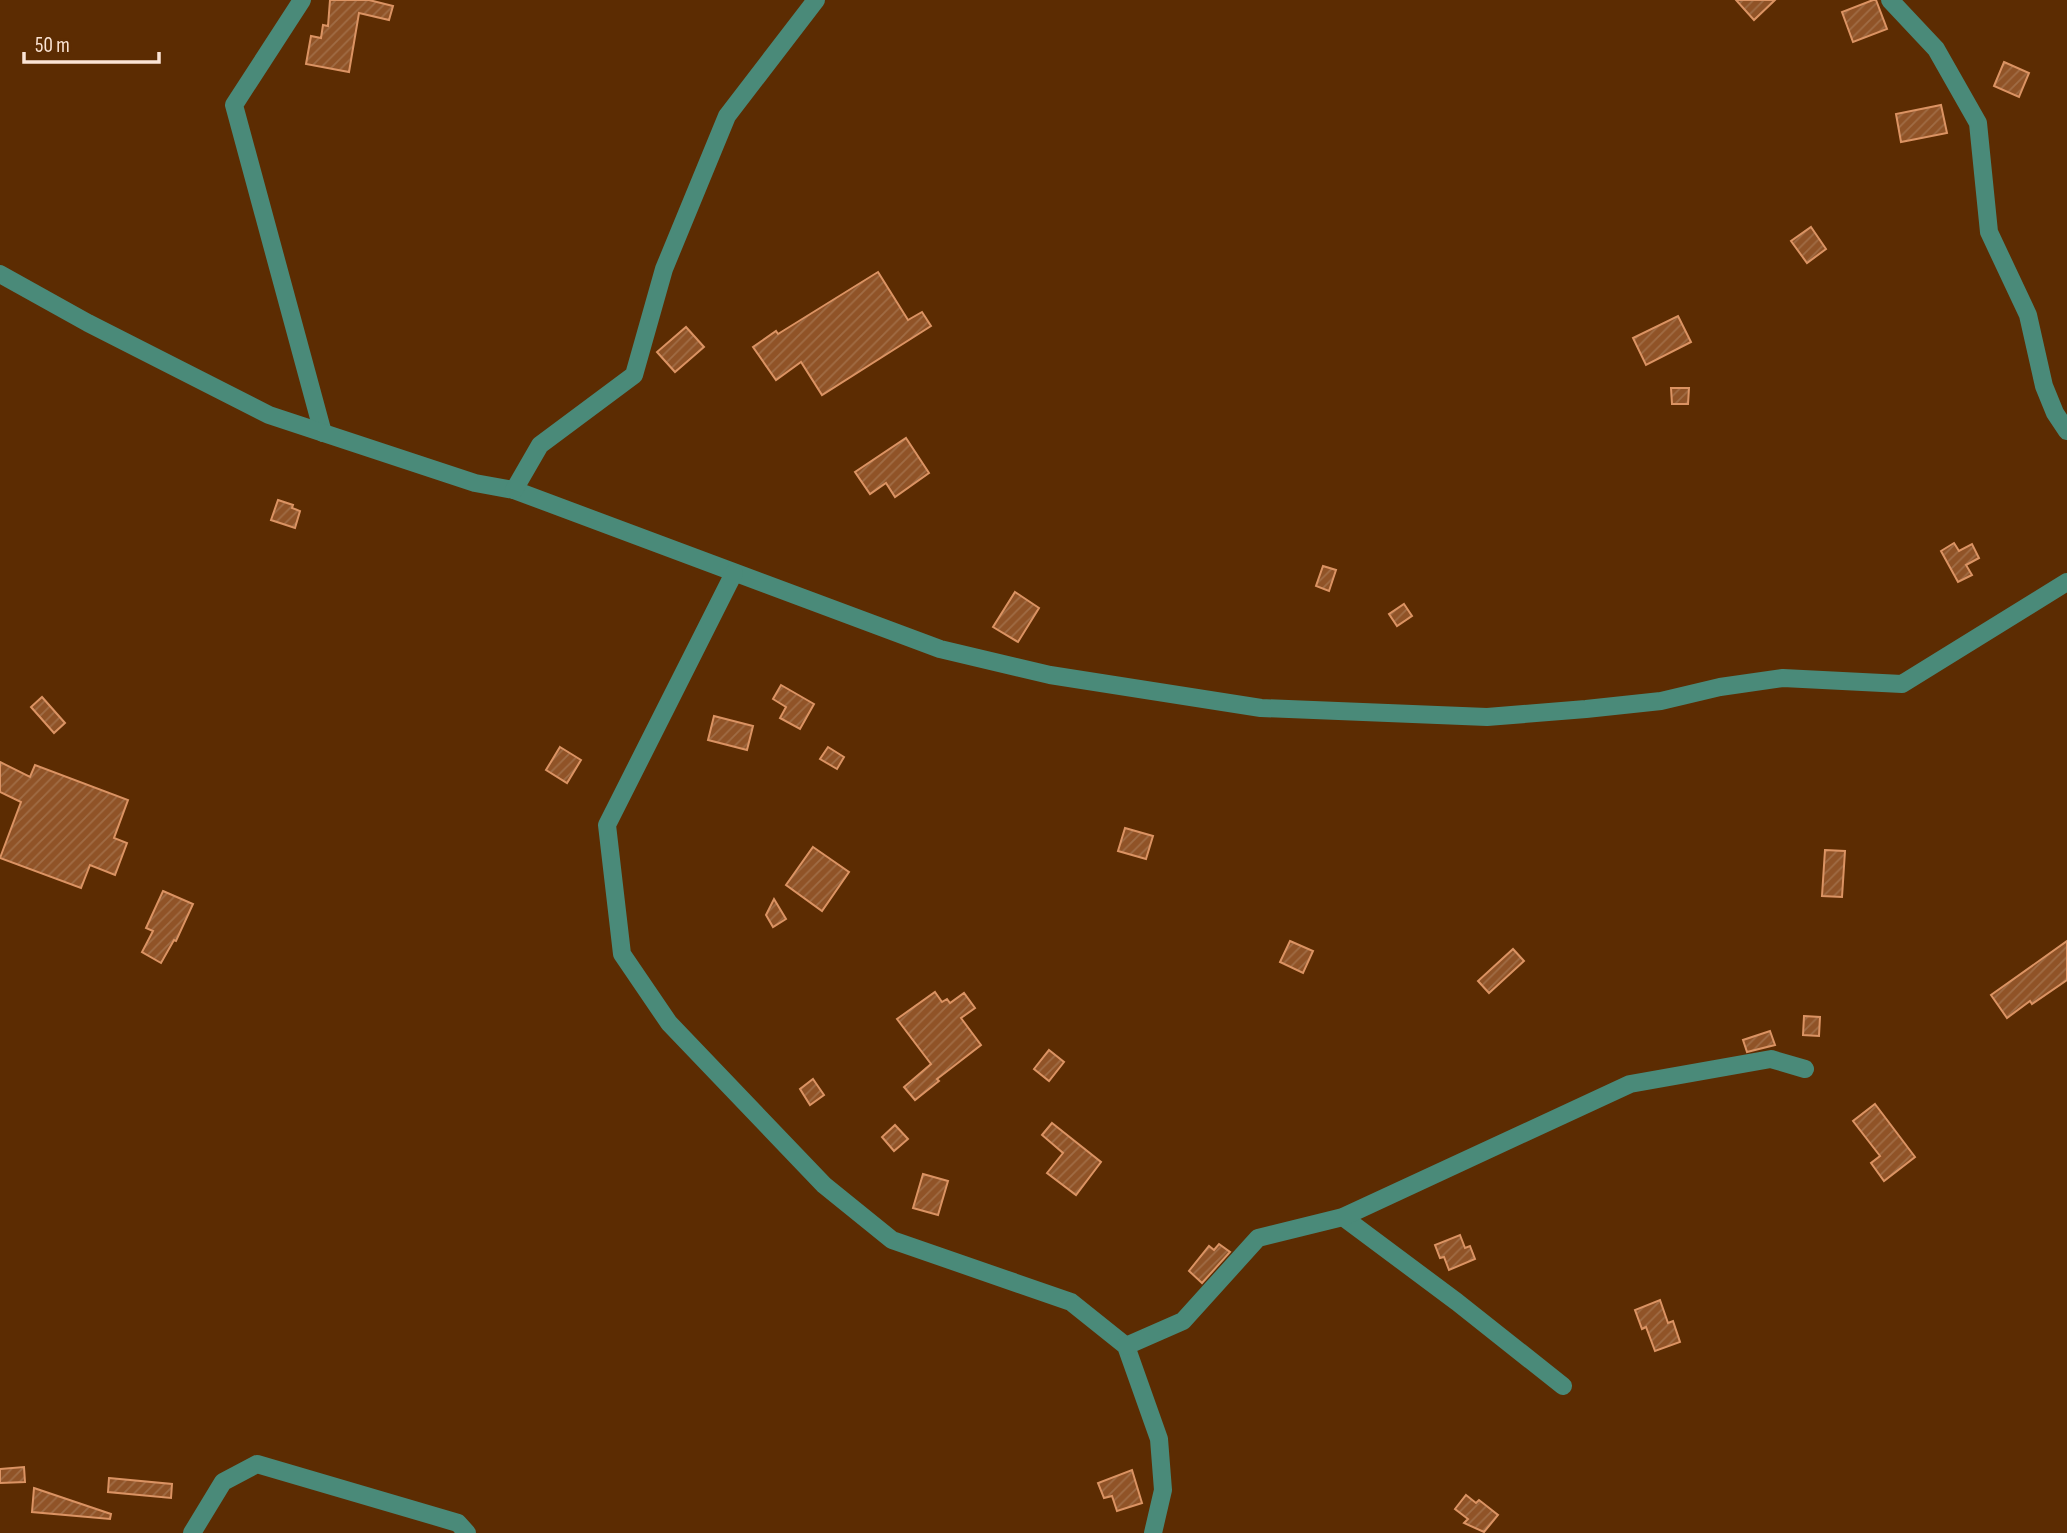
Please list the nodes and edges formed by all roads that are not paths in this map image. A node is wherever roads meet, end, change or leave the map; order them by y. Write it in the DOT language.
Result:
graph roads {
  1 [pos="302,0"];
  2 [pos="816,0"];
  3 [pos="1890,0"];
  4 [pos="0,274"];
  5 [pos="2067,431"];
  6 [pos="323,433"];
  7 [pos="514,490"];
  8 [pos="734,573"];
  9 [pos="2067,582"];
  10 [pos="1805,1069"];
  11 [pos="1343,1217"];
  12 [pos="1126,1346"];
  13 [pos="1563,1386"];
  14 [pos="192,1533"];
  15 [pos="467,1533"];
  16 [pos="1153,1533"];
  1 -- 6 [label="street"];
  2 -- 7 [label="street"];
  3 -- 5 [label="street"];
  4 -- 6 [label="street"];
  6 -- 7 [label="street"];
  7 -- 8 [label="street"];
  8 -- 9 [label="street"];
  8 -- 12 [label="street"];
  10 -- 11 [label="street"];
  11 -- 12 [label="street"];
  11 -- 13 [label="street"];
  12 -- 16 [label="street"];
  14 -- 15 [label="street"];
}
